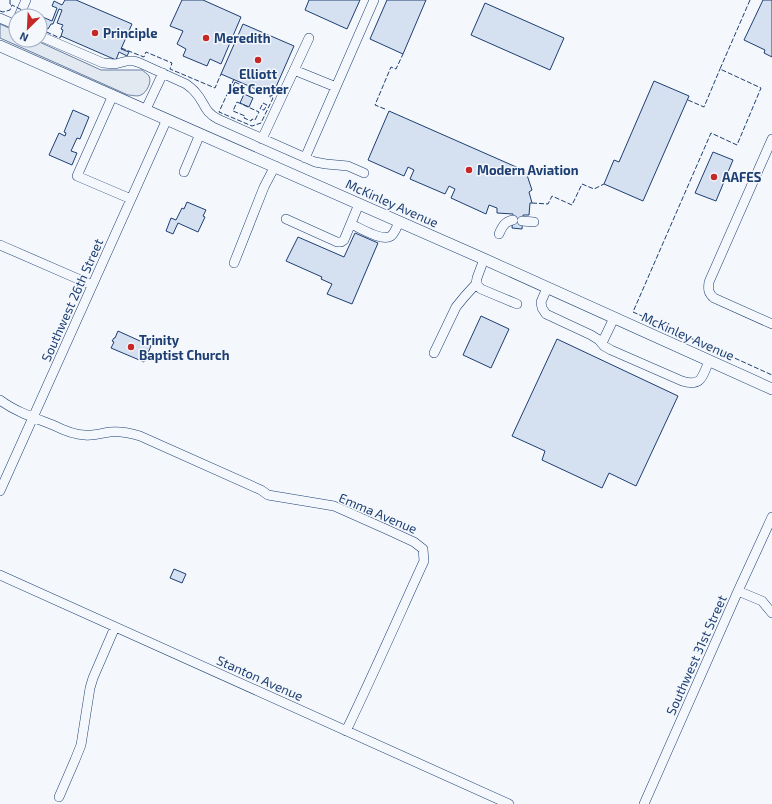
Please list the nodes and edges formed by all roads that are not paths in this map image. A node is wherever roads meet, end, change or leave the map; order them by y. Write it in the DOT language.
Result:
graph roads {
  1 [pos="374,0"];
  2 [pos="309,38"];
  3 [pos="48,39"];
  4 [pos="0,46"];
  5 [pos="294,70"];
  6 [pos="163,74"];
  7 [pos="336,87"];
  8 [pos="113,95"];
  9 [pos="146,109"];
  10 [pos="167,119"];
  11 [pos="200,134"];
  12 [pos="262,139"];
  13 [pos="772,139"];
  14 [pos="305,158"];
  15 [pos="768,158"];
  16 [pos="275,166"];
  17 [pos="184,172"];
  18 [pos="364,173"];
  19 [pos="131,199"];
  20 [pos="359,204"];
  21 [pos="286,219"];
  22 [pos="513,220"];
  23 [pos="522,221"];
  24 [pos="399,222"];
  25 [pos="534,222"];
  26 [pos="351,224"];
  27 [pos="499,234"];
  28 [pos="0,245"];
  29 [pos="484,259"];
  30 [pos="234,263"];
  31 [pos="476,284"];
  32 [pos="92,285"];
  33 [pos="547,288"];
  34 [pos="517,304"];
  35 [pos="614,318"];
  36 [pos="772,324"];
  37 [pos="602,343"];
  38 [pos="434,354"];
  39 [pos="709,361"];
  40 [pos="772,390"];
  41 [pos="0,400"];
  42 [pos="33,418"];
  43 [pos="0,491"];
  44 [pos="772,517"];
  45 [pos="0,575"];
  46 [pos="738,591"];
  47 [pos="772,614"];
  48 [pos="115,627"];
  49 [pos="346,731"];
  50 [pos="59,797"];
  51 [pos="509,804"];
  52 [pos="644,804"];
  1 -- 7 [label="street"];
  2 -- 5 [label="street"];
  3 -- 6 [label="street"];
  4 -- 8 [label="main road, McKinley Avenue"];
  5 -- 7 [label="street"];
  5 -- 12 [label="street"];
  6 -- 9 [label="street"];
  6 -- 12 [label="street"];
  7 -- 14 [label="street"];
  8 -- 9 [label="main road, McKinley Avenue"];
  8 -- 19 [label="street"];
  9 -- 10 [label="main road, McKinley Avenue"];
  10 -- 11 [label="main road, McKinley Avenue"];
  10 -- 19 [label="street, Southwest 26th Street"];
  11 -- 16 [label="main road, McKinley Avenue"];
  11 -- 17 [label="street"];
  12 -- 14 [label="street"];
  13 -- 15 [label="street"];
  14 -- 18 [label="street"];
  15 -- 36 [label="street"];
  16 -- 20 [label="main road, McKinley Avenue"];
  16 -- 30 [label="street"];
  19 -- 32 [label="street, Southwest 26th Street"];
  20 -- 24 [label="main road, McKinley Avenue"];
  20 -- 26 [label="street"];
  21 -- 26 [label="street"];
  22 -- 27 [label="street"];
  23 -- 25 [label="street"];
  24 -- 26 [label="street"];
  24 -- 29 [label="main road, McKinley Avenue"];
  28 -- 32 [label="street"];
  29 -- 31 [label="street"];
  29 -- 33 [label="main road, McKinley Avenue"];
  31 -- 34 [label="street"];
  31 -- 38 [label="street"];
  32 -- 42 [label="street, Southwest 26th Street"];
  33 -- 35 [label="main road, McKinley Avenue"];
  33 -- 37 [label="street"];
  35 -- 37 [label="street"];
  35 -- 39 [label="main road, McKinley Avenue"];
  37 -- 39 [label="street"];
  39 -- 40 [label="main road, McKinley Avenue"];
  41 -- 42 [label="street, Emma Avenue"];
  42 -- 43 [label="street, Southwest 26th Street"];
  42 -- 49 [label="street, Emma Avenue"];
  44 -- 46 [label="street, Southwest 31st Street"];
  45 -- 48 [label="street, Stanton Avenue"];
  46 -- 47 [label="street"];
  46 -- 52 [label="street, Southwest 31st Street"];
  48 -- 49 [label="street, Stanton Avenue"];
  48 -- 50 [label="street"];
  49 -- 51 [label="street, Stanton Avenue"];
}
